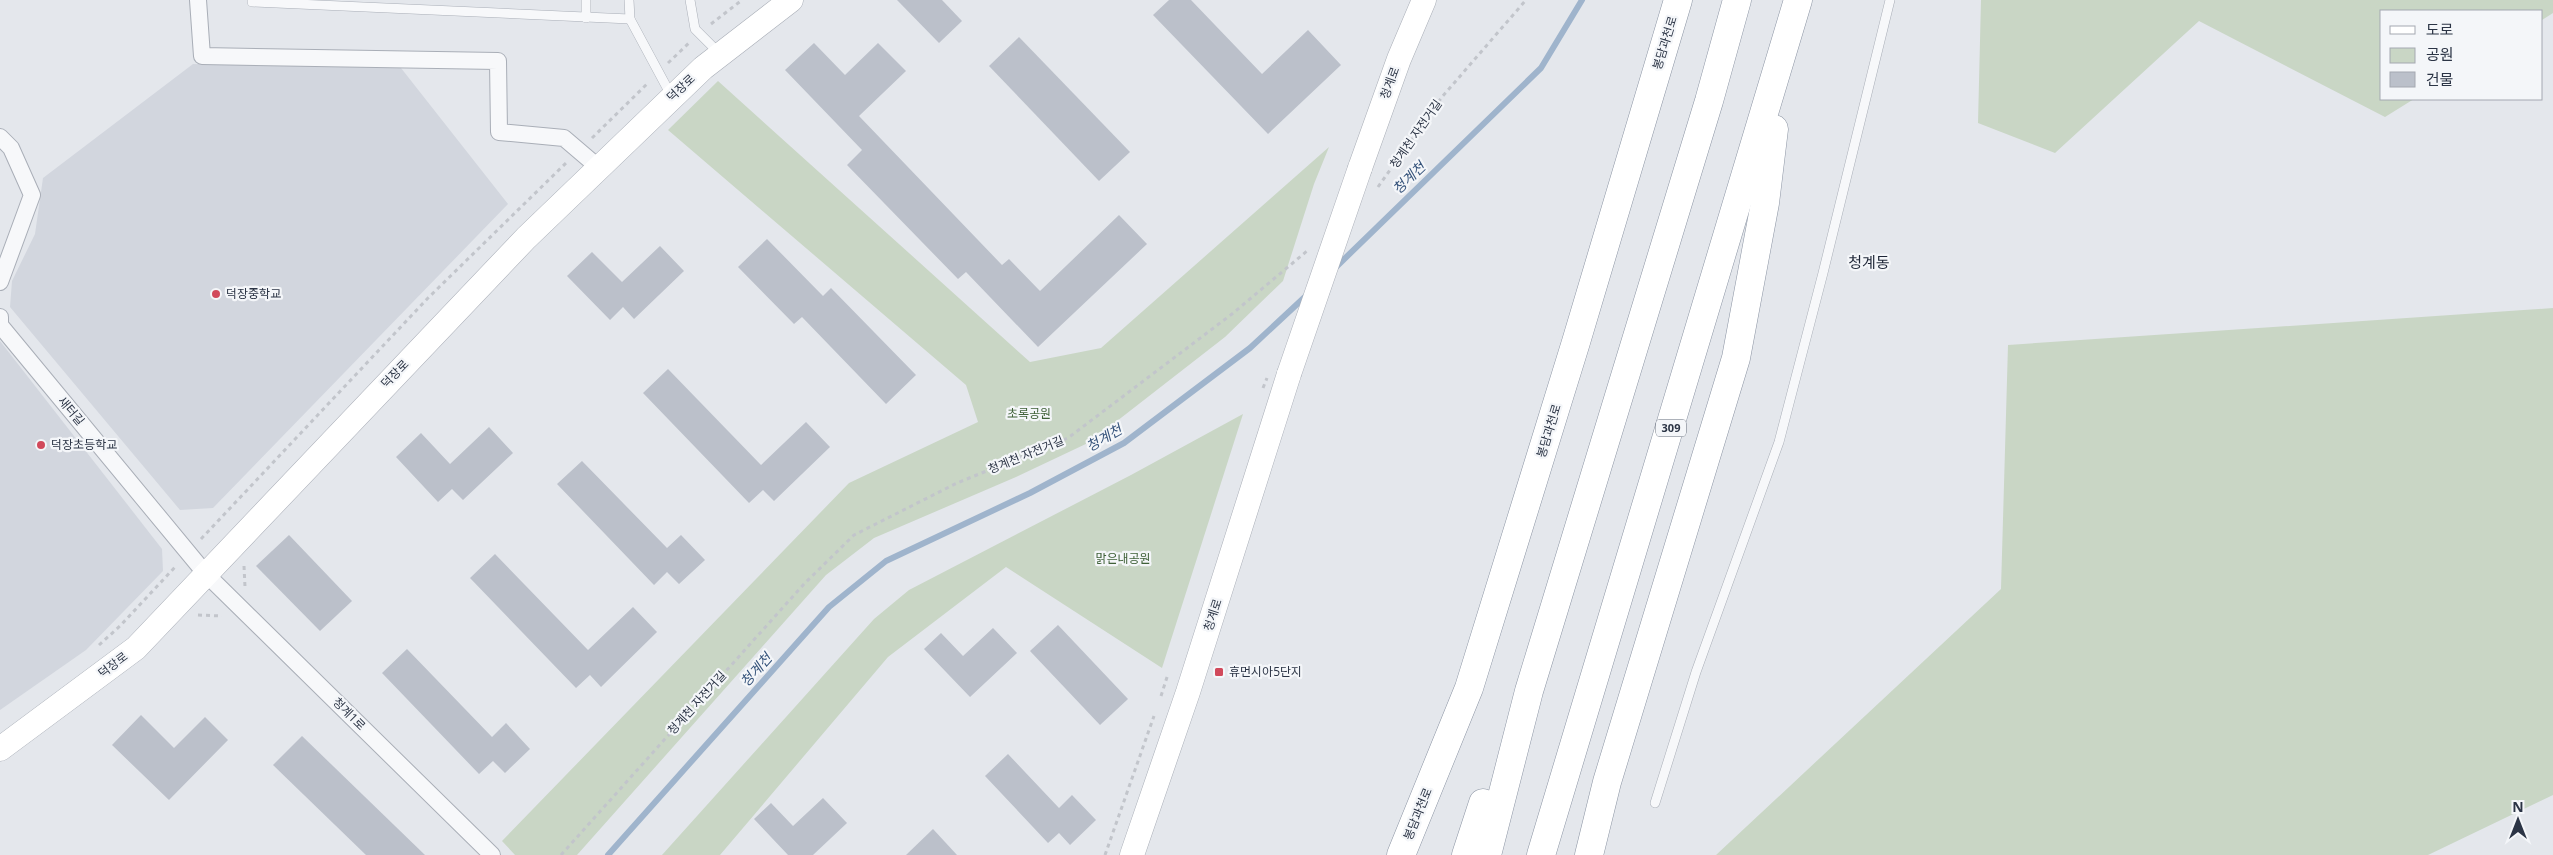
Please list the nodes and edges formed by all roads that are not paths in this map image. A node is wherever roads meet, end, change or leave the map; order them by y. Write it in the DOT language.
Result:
graph roads {
  1 [pos="198,0"];
  2 [pos="252,0"];
  3 [pos="586,0"];
  4 [pos="629,0"];
  5 [pos="690,0"];
  6 [pos="791,0"];
  7 [pos="1424,0"];
  8 [pos="1678,0"];
  9 [pos="1737,0"];
  10 [pos="1798,0"];
  11 [pos="1890,0"];
  12 [pos="586,18"];
  13 [pos="630,19"];
  14 [pos="1784,50"];
  15 [pos="721,54"];
  16 [pos="672,97"];
  17 [pos="0,137"];
  18 [pos="598,167"];
  19 [pos="0,282"];
  20 [pos="0,317"];
  21 [pos="205,572"];
  22 [pos="1529,691"];
  23 [pos="0,750"];
  24 [pos="1655,803"];
  25 [pos="492,855"];
  26 [pos="1132,855"];
  27 [pos="1401,855"];
  28 [pos="1466,855"];
  29 [pos="1487,855"];
  30 [pos="1541,855"];
  31 [pos="1589,855"];
  1 -- 18 [label="street"];
  2 -- 12 [label="lane"];
  3 -- 12 [label="lane"];
  4 -- 13 [label="lane"];
  5 -- 15 [label="lane"];
  6 -- 15 [label="street, 덕장로"];
  7 -- 26 [label="street, 청계로, bridge"];
  8 -- 27 [label="highway, 봉담과천로"];
  9 -- 22 [label="highway"];
  10 -- 14 [label="highway, 309"];
  11 -- 24 [label="lane"];
  12 -- 13 [label="lane"];
  13 -- 16 [label="lane"];
  14 -- 30 [label="highway, 309"];
  14 -- 31 [label="highway"];
  15 -- 16 [label="street, 덕장로"];
  16 -- 18 [label="street, 덕장로"];
  17 -- 19 [label="street"];
  18 -- 21 [label="street, 덕장로"];
  20 -- 21 [label="street, 새터길"];
  21 -- 23 [label="street, 덕장로"];
  21 -- 25 [label="street, 청계1로"];
  22 -- 28 [label="highway"];
  22 -- 29 [label="highway"];
}
